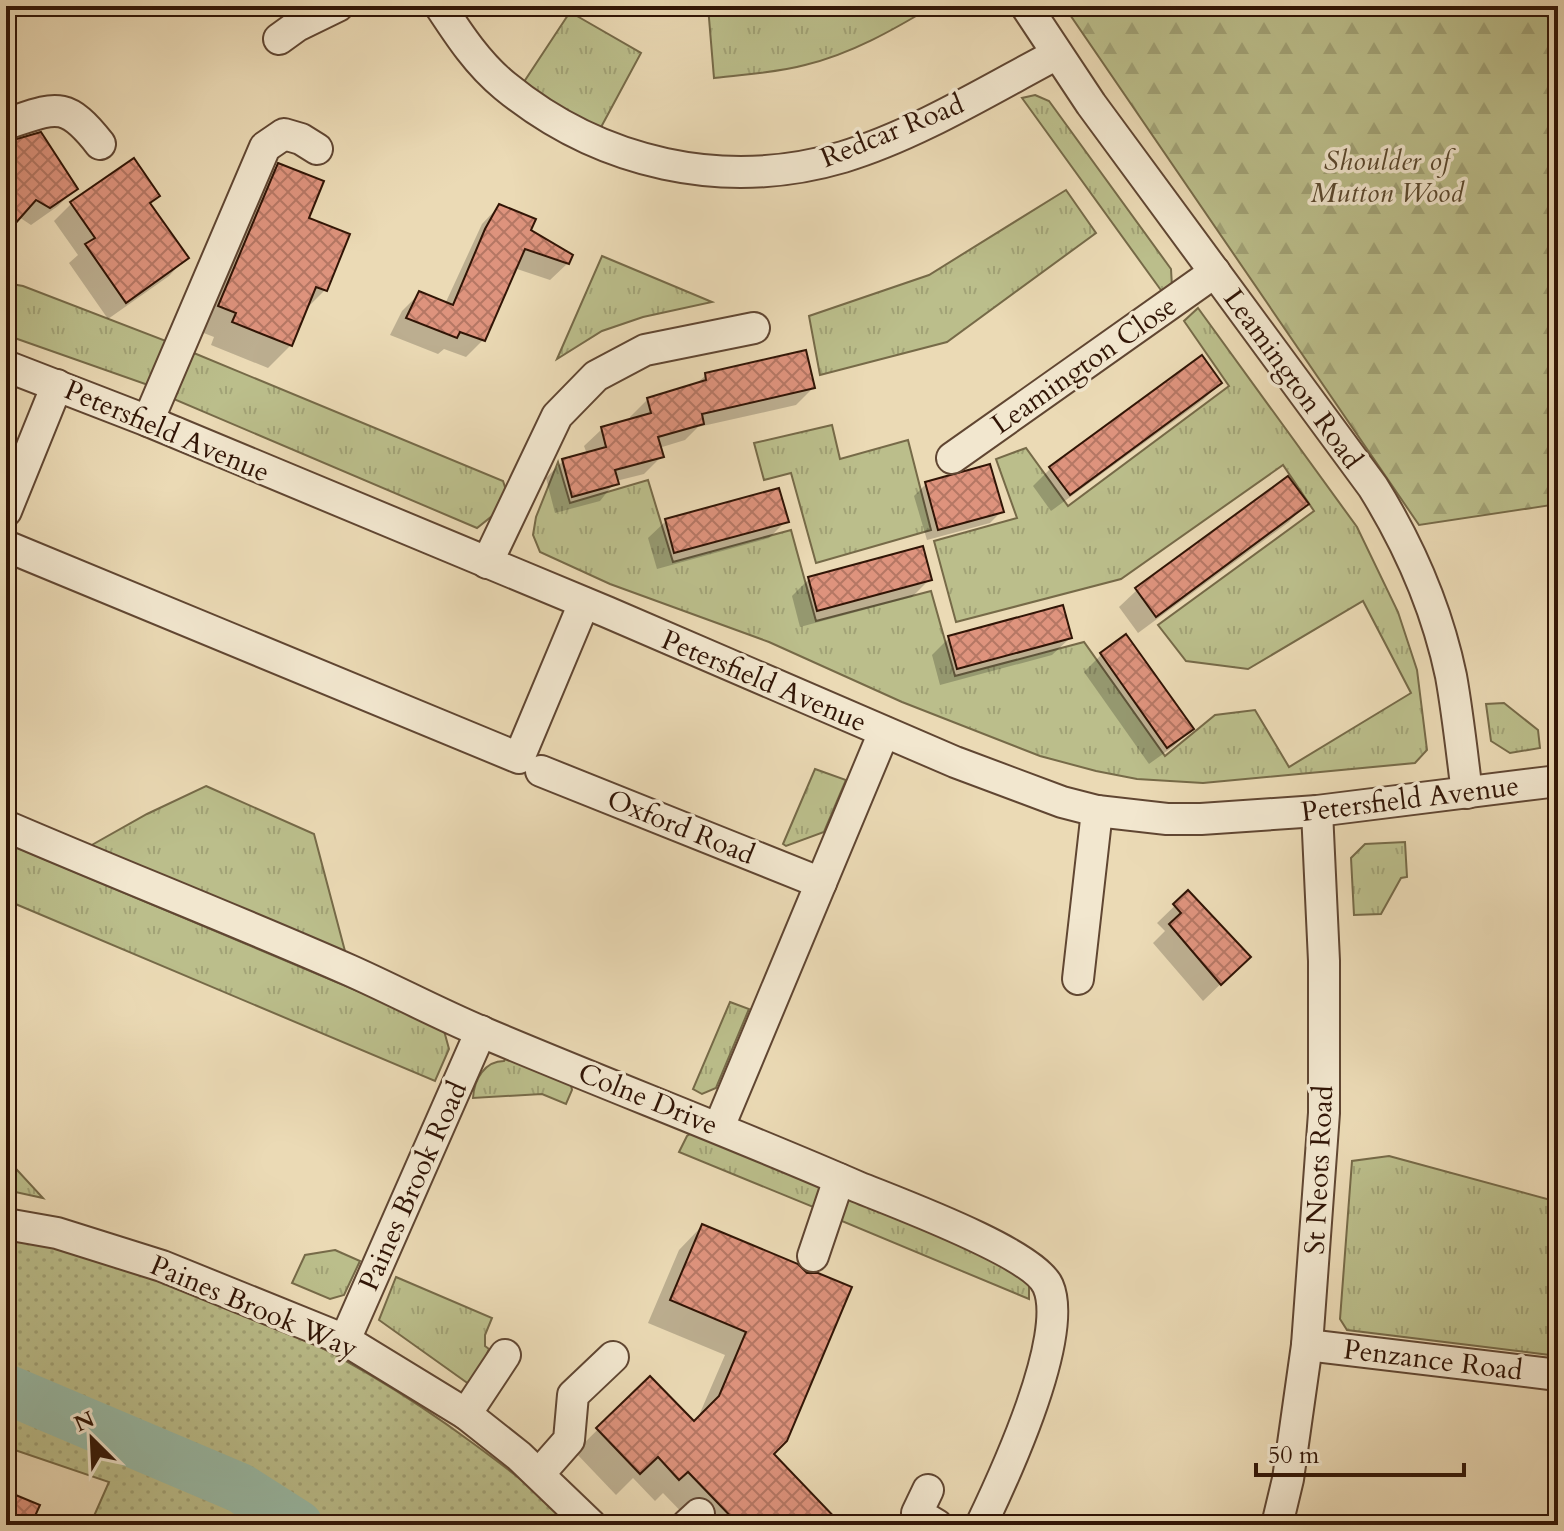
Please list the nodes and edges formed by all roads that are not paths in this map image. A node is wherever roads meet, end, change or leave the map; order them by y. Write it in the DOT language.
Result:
graph roads {
  1 [pos="338,6"];
  2 [pos="440,6"];
  3 [pos="1026,6"];
  4 [pos="279,39"];
  5 [pos="1057,54"];
  6 [pos="6,124"];
  7 [pos="100,144"];
  8 [pos="317,149"];
  9 [pos="1215,272"];
  10 [pos="754,328"];
  11 [pos="6,366"];
  12 [pos="57,385"];
  13 [pos="148,421"];
  14 [pos="952,458"];
  15 [pos="6,511"];
  16 [pos="6,546"];
  17 [pos="487,563"];
  18 [pos="584,603"];
  19 [pos="884,732"];
  20 [pos="541,771"];
  21 [pos="1558,781"];
  22 [pos="1467,793"];
  23 [pos="1097,811"];
  24 [pos="1317,811"];
  25 [pos="6,826"];
  26 [pos="821,883"];
  27 [pos="1078,979"];
  28 [pos="481,1031"];
  29 [pos="719,1127"];
  30 [pos="839,1179"];
  31 [pos="6,1224"];
  32 [pos="813,1256"];
  33 [pos="345,1340"];
  34 [pos="1307,1345"];
  35 [pos="505,1355"];
  36 [pos="613,1357"];
  37 [pos="1558,1375"];
  38 [pos="466,1414"];
  39 [pos="539,1474"];
  40 [pos="928,1490"];
  41 [pos="591,1525"];
  42 [pos="937,1525"];
  43 [pos="981,1525"];
  44 [pos="1277,1525"];
  1 -- 4 [label="street"];
  2 -- 5 [label="street, Redcar Road"];
  3 -- 5 [label="street, Leamington Road"];
  5 -- 9 [label="street, Leamington Road"];
  6 -- 7 [label="street"];
  8 -- 13 [label="street"];
  9 -- 14 [label="street, Leamington Close"];
  9 -- 22 [label="street, Leamington Road"];
  10 -- 17 [label="street"];
  11 -- 12 [label="street, Petersfield Avenue"];
  12 -- 13 [label="street, Petersfield Avenue"];
  12 -- 15 [label="street"];
  13 -- 17 [label="street, Petersfield Avenue"];
  16 -- 18 [label="street"];
  17 -- 18 [label="street, Petersfield Avenue"];
  18 -- 19 [label="street, Petersfield Avenue"];
  19 -- 23 [label="street, Petersfield Avenue"];
  19 -- 26 [label="street"];
  20 -- 26 [label="street, Oxford Road"];
  21 -- 22 [label="street, Petersfield Avenue"];
  22 -- 24 [label="street, Petersfield Avenue"];
  23 -- 24 [label="street, Petersfield Avenue"];
  23 -- 27 [label="street"];
  24 -- 34 [label="street, St Neots Road"];
  25 -- 28 [label="street, Colne Drive"];
  26 -- 29 [label="street"];
  28 -- 29 [label="street, Colne Drive"];
  28 -- 33 [label="street, Paines Brook Road"];
  29 -- 30 [label="street, Colne Drive"];
  30 -- 32 [label="street"];
  30 -- 43 [label="street, Colne Drive"];
  31 -- 33 [label="street, Paines Brook Way"];
  33 -- 38 [label="street, Paines Brook Way"];
  34 -- 37 [label="street, Penzance Road"];
  34 -- 44 [label="street, St Neots Road"];
  35 -- 38 [label="street"];
  36 -- 39 [label="street"];
  38 -- 39 [label="street, Paines Brook Way"];
  39 -- 41 [label="street, Paines Brook Way"];
  40 -- 42 [label="street"];
}
